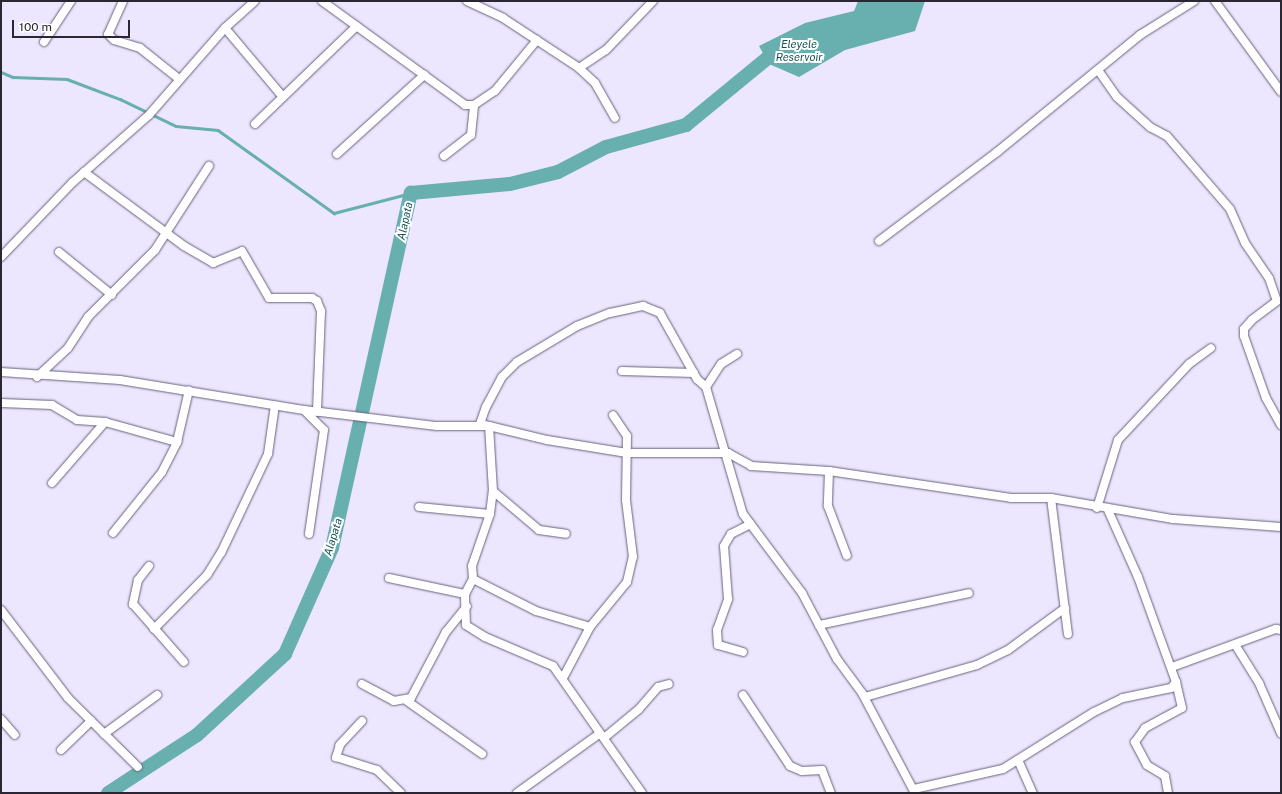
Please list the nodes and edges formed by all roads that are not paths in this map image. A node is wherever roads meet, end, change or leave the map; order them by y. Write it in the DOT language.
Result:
graph roads {
  1 [pos="71,1"];
  2 [pos="123,1"];
  3 [pos="255,1"];
  4 [pos="322,1"];
  5 [pos="467,1"];
  6 [pos="653,1"];
  7 [pos="1194,1"];
  8 [pos="1216,1"];
  9 [pos="357,26"];
  10 [pos="226,28"];
  11 [pos="537,40"];
  12 [pos="44,42"];
  13 [pos="578,68"];
  14 [pos="1098,70"];
  15 [pos="424,75"];
  16 [pos="179,79"];
  17 [pos="1281,92"];
  18 [pos="283,96"];
  19 [pos="474,105"];
  20 [pos="615,118"];
  21 [pos="255,124"];
  22 [pos="337,154"];
  23 [pos="444,156"];
  24 [pos="209,166"];
  25 [pos="84,172"];
  26 [pos="167,234"];
  27 [pos="879,241"];
  28 [pos="59,252"];
  29 [pos="1,257"];
  30 [pos="112,295"];
  31 [pos="1211,348"];
  32 [pos="737,354"];
  33 [pos="622,371"];
  34 [pos="1,372"];
  35 [pos="694,373"];
  36 [pos="37,377"];
  37 [pos="706,387"];
  38 [pos="189,390"];
  39 [pos="1,403"];
  40 [pos="275,405"];
  41 [pos="304,410"];
  42 [pos="317,412"];
  43 [pos="613,415"];
  44 [pos="105,422"];
  45 [pos="1281,425"];
  46 [pos="489,426"];
  47 [pos="177,442"];
  48 [pos="627,453"];
  49 [pos="728,453"];
  50 [pos="829,471"];
  51 [pos="52,482"];
  52 [pos="493,492"];
  53 [pos="1051,498"];
  54 [pos="420,507"];
  55 [pos="1097,508"];
  56 [pos="1108,510"];
  57 [pos="490,514"];
  58 [pos="752,524"];
  59 [pos="1281,526"];
  60 [pos="113,533"];
  61 [pos="309,534"];
  62 [pos="566,534"];
  63 [pos="847,556"];
  64 [pos="149,566"];
  65 [pos="389,578"];
  66 [pos="473,578"];
  67 [pos="969,593"];
  68 [pos="465,594"];
  69 [pos="467,606"];
  70 [pos="1065,608"];
  71 [pos="1,610"];
  72 [pos="819,625"];
  73 [pos="590,627"];
  74 [pos="154,629"];
  75 [pos="1281,630"];
  76 [pos="1068,634"];
  77 [pos="1236,646"];
  78 [pos="743,652"];
  79 [pos="184,662"];
  80 [pos="1172,667"];
  81 [pos="564,676"];
  82 [pos="1176,682"];
  83 [pos="362,684"];
  84 [pos="669,684"];
  85 [pos="857,684"];
  86 [pos="156,695"];
  87 [pos="743,695"];
  88 [pos="408,701"];
  89 [pos="1,719"];
  90 [pos="91,721"];
  91 [pos="362,721"];
  92 [pos="1281,733"];
  93 [pos="104,734"];
  94 [pos="15,735"];
  95 [pos="601,736"];
  96 [pos="61,750"];
  97 [pos="482,754"];
  98 [pos="1018,760"];
  99 [pos="138,766"];
  100 [pos="915,791"];
  101 [pos="401,793"];
  102 [pos="517,793"];
  103 [pos="642,793"];
  104 [pos="831,793"];
  105 [pos="1033,793"];
  106 [pos="1168,793"];
  1 -- 12 [label="street"];
  2 -- 16 [label="street"];
  3 -- 10 [label="street"];
  4 -- 9 [label="street"];
  5 -- 11 [label="street"];
  6 -- 13 [label="street"];
  7 -- 14 [label="street"];
  8 -- 17 [label="street"];
  9 -- 15 [label="street"];
  9 -- 18 [label="street"];
  10 -- 16 [label="street"];
  10 -- 18 [label="street"];
  11 -- 13 [label="street"];
  11 -- 19 [label="street"];
  13 -- 20 [label="street"];
  14 -- 27 [label="street"];
  14 -- 45 [label="street"];
  15 -- 19 [label="street"];
  15 -- 22 [label="street"];
  16 -- 25 [label="street"];
  18 -- 21 [label="street"];
  19 -- 23 [label="street"];
  24 -- 26 [label="street"];
  25 -- 26 [label="street"];
  25 -- 29 [label="street"];
  26 -- 30 [label="street"];
  26 -- 42 [label="street"];
  28 -- 30 [label="street"];
  30 -- 36 [label="street"];
  31 -- 55 [label="street"];
  32 -- 37 [label="street"];
  33 -- 35 [label="street"];
  34 -- 36 [label="street"];
  35 -- 37 [label="street"];
  35 -- 46 [label="street"];
  36 -- 38 [label="street"];
  37 -- 49 [label="street"];
  38 -- 40 [label="street"];
  38 -- 47 [label="street"];
  39 -- 44 [label="street"];
  40 -- 41 [label="street"];
  40 -- 74 [label="street"];
  41 -- 42 [label="street"];
  41 -- 61 [label="street"];
  42 -- 46 [label="street"];
  43 -- 48 [label="street"];
  44 -- 47 [label="street"];
  44 -- 51 [label="street"];
  46 -- 48 [label="street"];
  46 -- 52 [label="street"];
  47 -- 60 [label="street"];
  48 -- 49 [label="street"];
  48 -- 73 [label="street"];
  49 -- 50 [label="street"];
  49 -- 58 [label="street"];
  50 -- 53 [label="street"];
  50 -- 63 [label="street"];
  52 -- 57 [label="street"];
  52 -- 62 [label="street"];
  53 -- 55 [label="street"];
  53 -- 70 [label="street"];
  54 -- 57 [label="street"];
  55 -- 56 [label="street"];
  56 -- 59 [label="street"];
  56 -- 80 [label="street"];
  57 -- 66 [label="street"];
  58 -- 72 [label="street"];
  58 -- 78 [label="street"];
  64 -- 74 [label="street"];
  65 -- 68 [label="street"];
  66 -- 68 [label="street"];
  66 -- 73 [label="street"];
  67 -- 72 [label="street"];
  68 -- 69 [label="street"];
  69 -- 81 [label="street"];
  69 -- 88 [label="street"];
  70 -- 76 [label="street"];
  70 -- 85 [label="street"];
  71 -- 90 [label="street"];
  72 -- 85 [label="street"];
  73 -- 81 [label="street"];
  74 -- 79 [label="street"];
  75 -- 77 [label="street"];
  77 -- 80 [label="street"];
  77 -- 92 [label="street"];
  80 -- 82 [label="street"];
  81 -- 95 [label="street"];
  82 -- 98 [label="street"];
  82 -- 106 [label="street"];
  83 -- 88 [label="street"];
  84 -- 95 [label="street"];
  85 -- 100 [label="street"];
  86 -- 93 [label="street"];
  87 -- 104 [label="street"];
  88 -- 97 [label="street"];
  89 -- 94 [label="street"];
  90 -- 93 [label="street"];
  90 -- 96 [label="street"];
  91 -- 101 [label="street"];
  93 -- 99 [label="street"];
  95 -- 102 [label="street"];
  95 -- 103 [label="street"];
  98 -- 100 [label="street"];
  98 -- 105 [label="street"];
}
